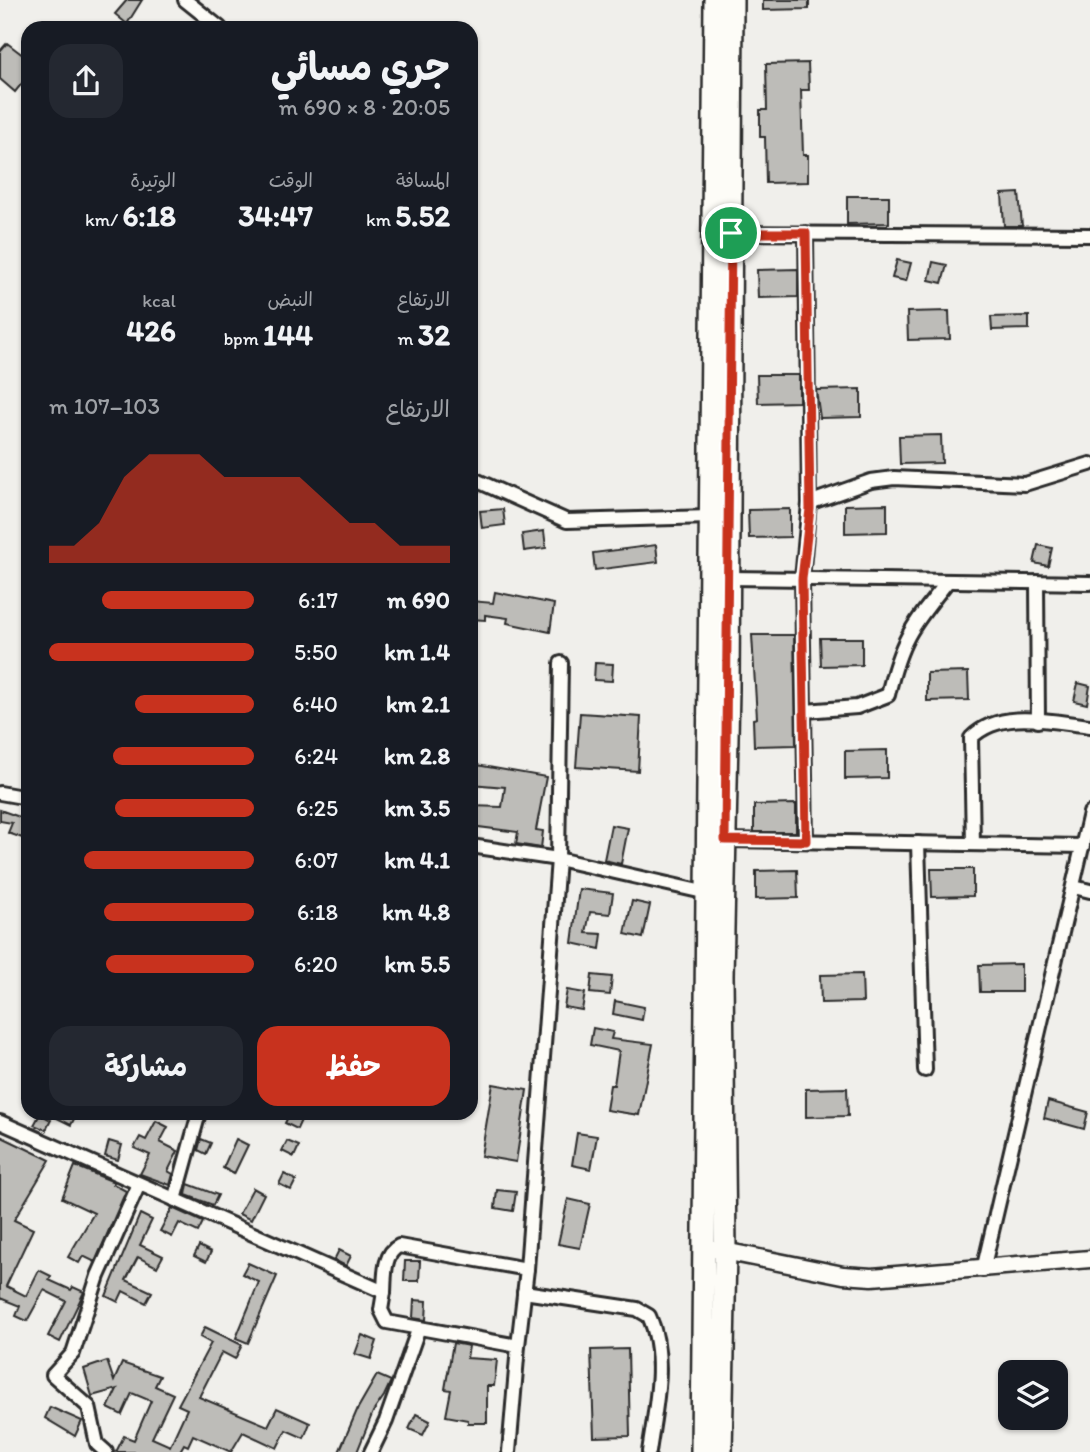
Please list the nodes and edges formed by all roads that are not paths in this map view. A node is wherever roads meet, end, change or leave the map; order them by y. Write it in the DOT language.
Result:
graph roads {
  1 [pos="185,0"];
  2 [pos="715,0"];
  3 [pos="732,0"];
  4 [pos="211,21"];
  5 [pos="731,233"];
  6 [pos="806,233"];
  7 [pos="1090,235"];
  8 [pos="1090,464"];
  9 [pos="478,481"];
  10 [pos="809,503"];
  11 [pos="710,517"];
  12 [pos="727,578"];
  13 [pos="802,579"];
  14 [pos="948,581"];
  15 [pos="1037,582"];
  16 [pos="1090,583"];
  17 [pos="561,663"];
  18 [pos="805,710"];
  19 [pos="1038,721"];
  20 [pos="1090,726"];
  21 [pos="0,793"];
  22 [pos="21,797"];
  23 [pos="1090,813"];
  24 [pos="725,840"];
  25 [pos="806,841"];
  26 [pos="918,843"];
  27 [pos="973,844"];
  28 [pos="1083,846"];
  29 [pos="478,847"];
  30 [pos="558,859"];
  31 [pos="1074,887"];
  32 [pos="1090,891"];
  33 [pos="716,894"];
  34 [pos="925,1070"];
  35 [pos="197,1120"];
  36 [pos="0,1122"];
  37 [pos="139,1184"];
  38 [pos="175,1200"];
  39 [pos="702,1247"];
  40 [pos="725,1251"];
  41 [pos="1090,1259"];
  42 [pos="527,1269"];
  43 [pos="983,1270"];
  44 [pos="384,1292"];
  45 [pos="524,1292"];
  46 [pos="418,1330"];
  47 [pos="518,1346"];
  48 [pos="106,1452"];
  49 [pos="371,1452"];
  50 [pos="509,1452"];
  51 [pos="649,1452"];
  52 [pos="702,1452"];
  53 [pos="721,1452"];
  1 -- 4 [label="street"];
  2 -- 11 [label="main road"];
  3 -- 5 [label="main road"];
  5 -- 6 [label="street"];
  5 -- 12 [label="main road"];
  6 -- 7 [label="street"];
  6 -- 10 [label="street"];
  8 -- 10 [label="street"];
  9 -- 11 [label="street"];
  10 -- 13 [label="street"];
  11 -- 33 [label="main road"];
  12 -- 13 [label="street"];
  12 -- 24 [label="main road"];
  13 -- 14 [label="street"];
  13 -- 18 [label="street"];
  14 -- 15 [label="street"];
  14 -- 18 [label="street"];
  15 -- 16 [label="street"];
  15 -- 19 [label="street"];
  17 -- 30 [label="street"];
  18 -- 25 [label="street"];
  19 -- 20 [label="street"];
  19 -- 27 [label="street"];
  21 -- 22 [label="street"];
  23 -- 28 [label="street"];
  24 -- 25 [label="street"];
  24 -- 33 [label="main road"];
  25 -- 26 [label="street"];
  26 -- 27 [label="street"];
  26 -- 34 [label="street"];
  27 -- 28 [label="street"];
  28 -- 31 [label="street"];
  29 -- 30 [label="street"];
  30 -- 33 [label="street"];
  30 -- 42 [label="street"];
  31 -- 32 [label="street"];
  31 -- 43 [label="street"];
  33 -- 39 [label="main road"];
  33 -- 40 [label="main road"];
  35 -- 38 [label="street"];
  36 -- 37 [label="street"];
  37 -- 38 [label="street"];
  37 -- 48 [label="street"];
  38 -- 44 [label="street"];
  39 -- 40 [label="street"];
  39 -- 52 [label="main road"];
  40 -- 43 [label="street"];
  40 -- 53 [label="main road"];
  41 -- 43 [label="street"];
  42 -- 44 [label="street"];
  42 -- 45 [label="street"];
  44 -- 46 [label="street"];
  45 -- 47 [label="street"];
  45 -- 51 [label="street"];
  46 -- 47 [label="street"];
  46 -- 49 [label="street"];
  47 -- 50 [label="street"];
}
